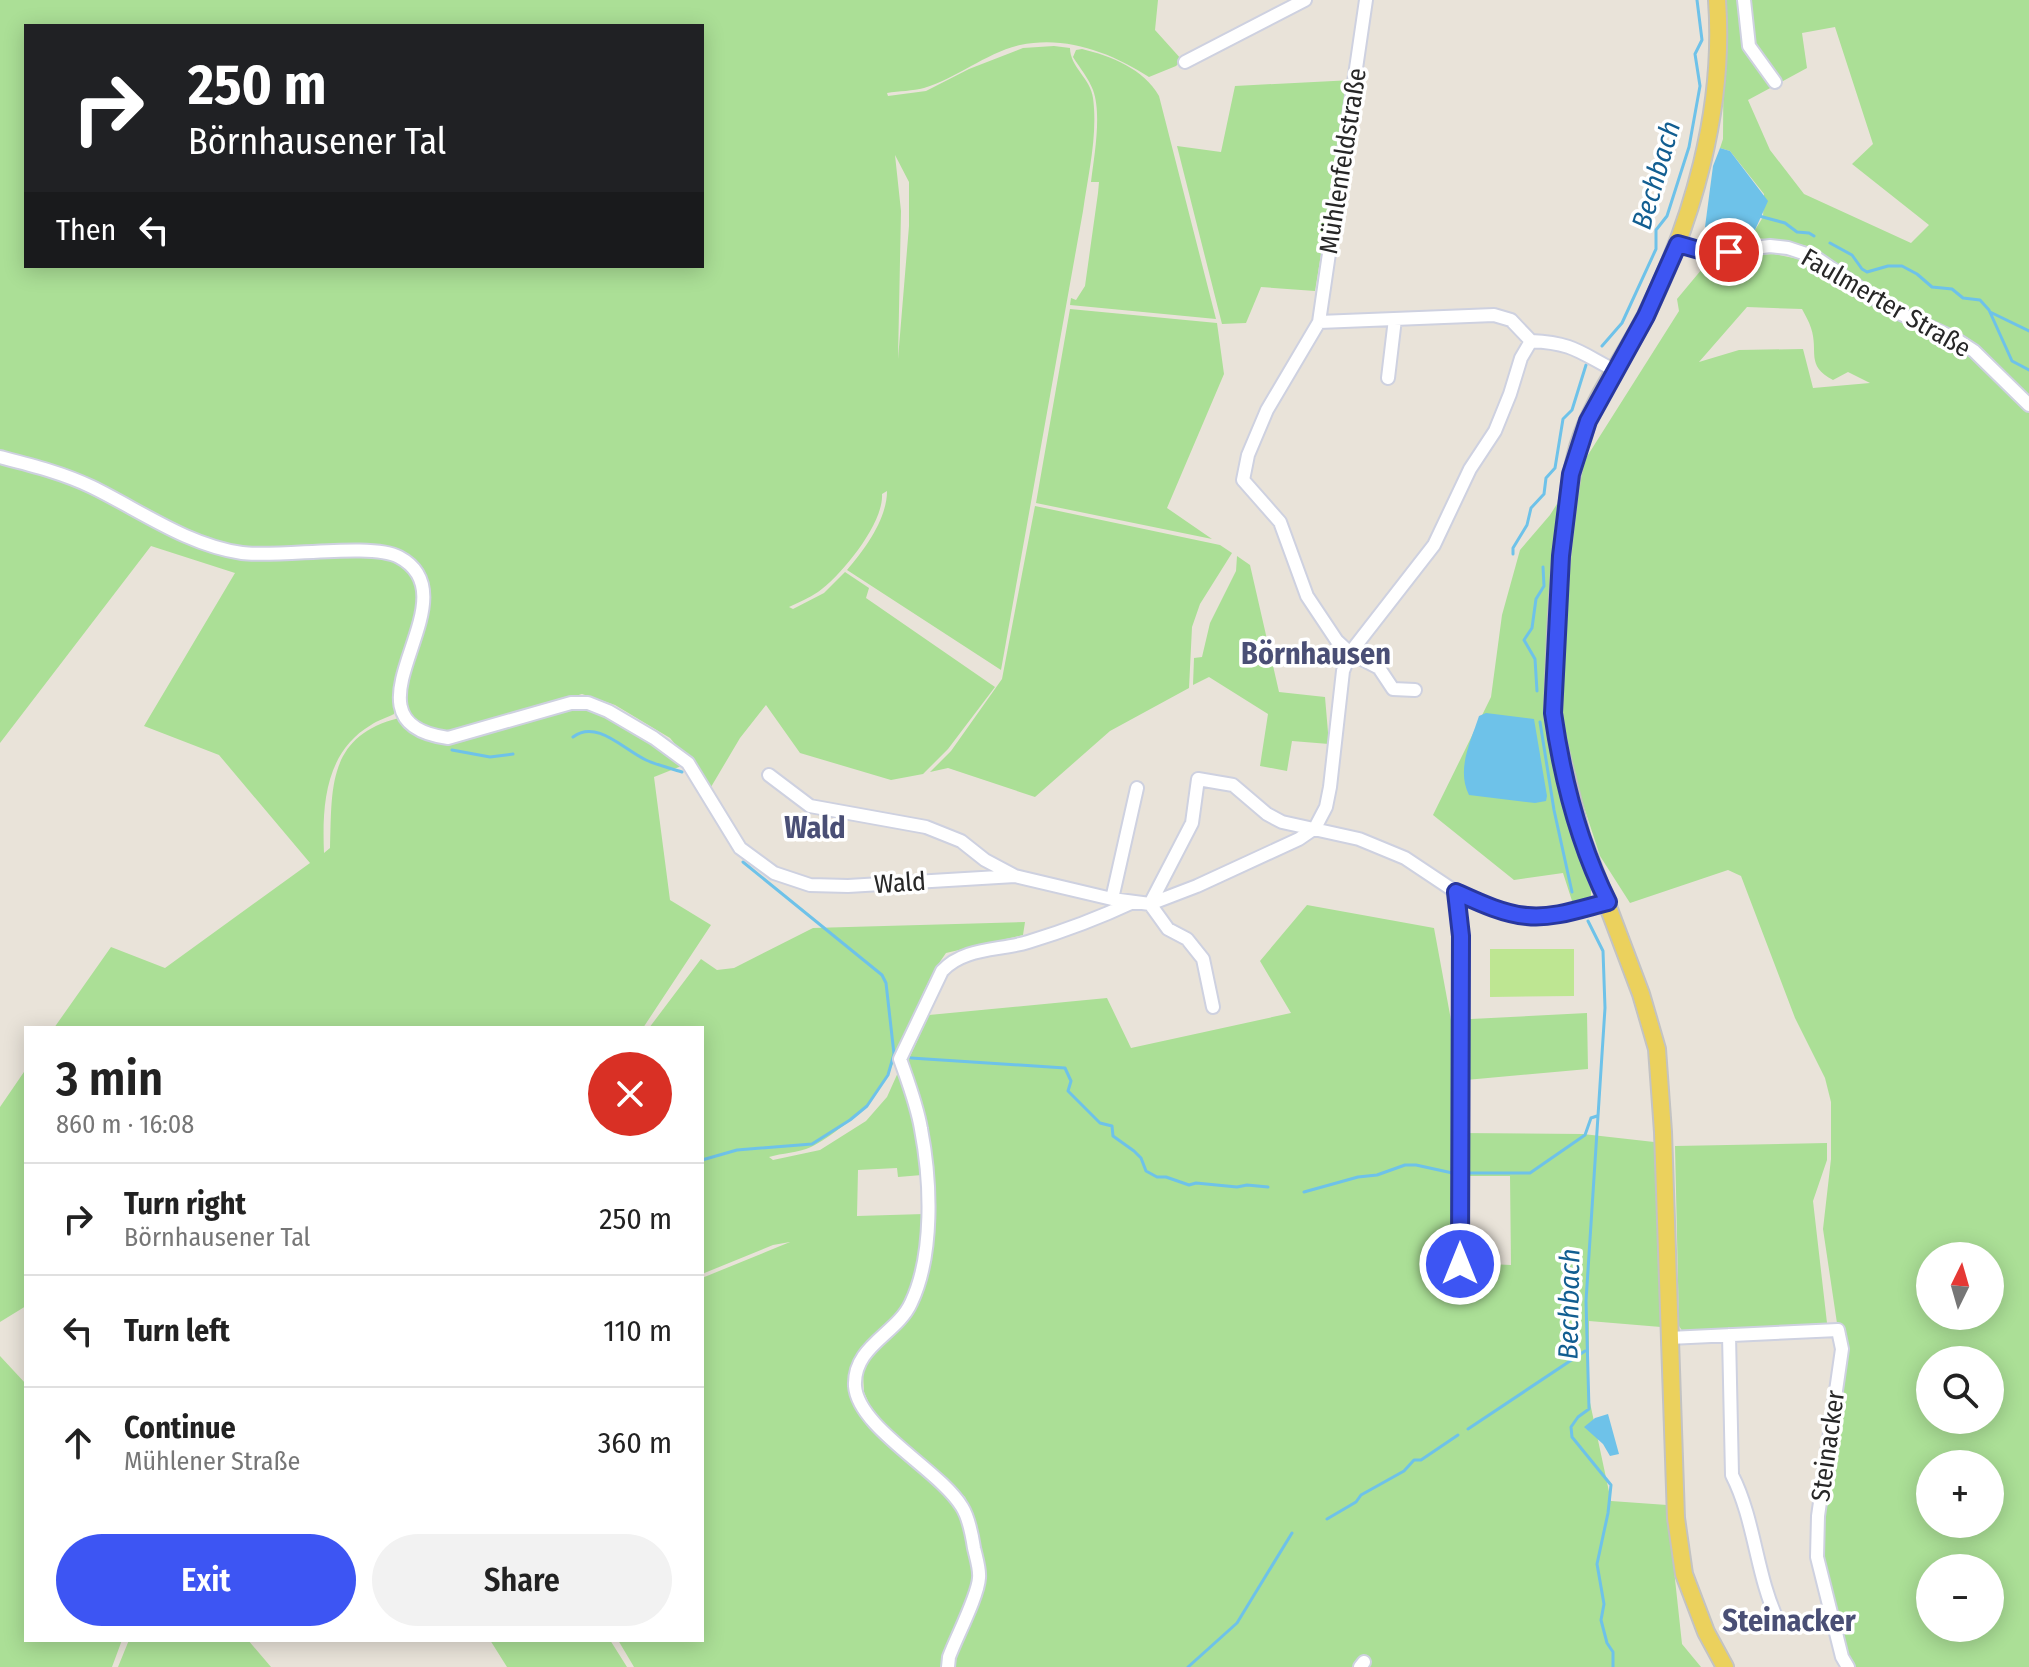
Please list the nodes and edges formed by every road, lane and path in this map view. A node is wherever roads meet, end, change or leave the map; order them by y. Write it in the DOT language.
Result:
graph roads {
  1 [pos="1305,0"];
  2 [pos="1366,0"];
  3 [pos="1717,0"];
  4 [pos="1744,0"];
  5 [pos="1185,62"];
  6 [pos="1775,82"];
  7 [pos="1678,244"];
  8 [pos="1395,319"];
  9 [pos="1319,322"];
  10 [pos="1531,341"];
  11 [pos="1612,374"];
  12 [pos="1388,378"];
  13 [pos="2029,405"];
  14 [pos="0,457"];
  15 [pos="1350,653"];
  16 [pos="1415,690"];
  17 [pos="769,775"];
  18 [pos="1137,788"];
  19 [pos="1315,828"];
  20 [pos="1015,876"];
  21 [pos="1456,892"];
  22 [pos="1112,899"];
  23 [pos="1133,902"];
  24 [pos="1608,902"];
  25 [pos="1150,904"];
  26 [pos="1213,1007"];
  27 [pos="1460,1264"];
  28 [pos="1729,1335"];
  29 [pos="1669,1338"];
  30 [pos="1778,1621"];
  31 [pos="948,1667"];
  32 [pos="1725,1667"];
  33 [pos="1848,1667"];
  1 -- 5 [label="street"];
  2 -- 9 [label="street, Mühlenfeldstraße"];
  3 -- 7 [label="main road"];
  4 -- 6 [label="street"];
  7 -- 11 [label="main road"];
  7 -- 13 [label="street, Faulmerter Straße"];
  8 -- 9 [label="street"];
  8 -- 10 [label="street"];
  8 -- 12 [label="street"];
  9 -- 15 [label="street"];
  10 -- 11 [label="street"];
  10 -- 15 [label="street"];
  11 -- 24 [label="main road"];
  14 -- 20 [label="street, Wald"];
  15 -- 16 [label="street"];
  15 -- 19 [label="street"];
  17 -- 20 [label="street, Wald"];
  18 -- 22 [label="street"];
  19 -- 21 [label="street"];
  19 -- 25 [label="street"];
  19 -- 25 [label="street"];
  20 -- 22 [label="street"];
  21 -- 24 [label="street"];
  21 -- 27 [label="street"];
  22 -- 23 [label="street"];
  23 -- 25 [label="street"];
  23 -- 31 [label="street"];
  24 -- 29 [label="main road"];
  25 -- 26 [label="street"];
  28 -- 29 [label="street, Steinacker"];
  28 -- 30 [label="street"];
  28 -- 33 [label="street, Steinacker"];
  29 -- 32 [label="main road"];
}
